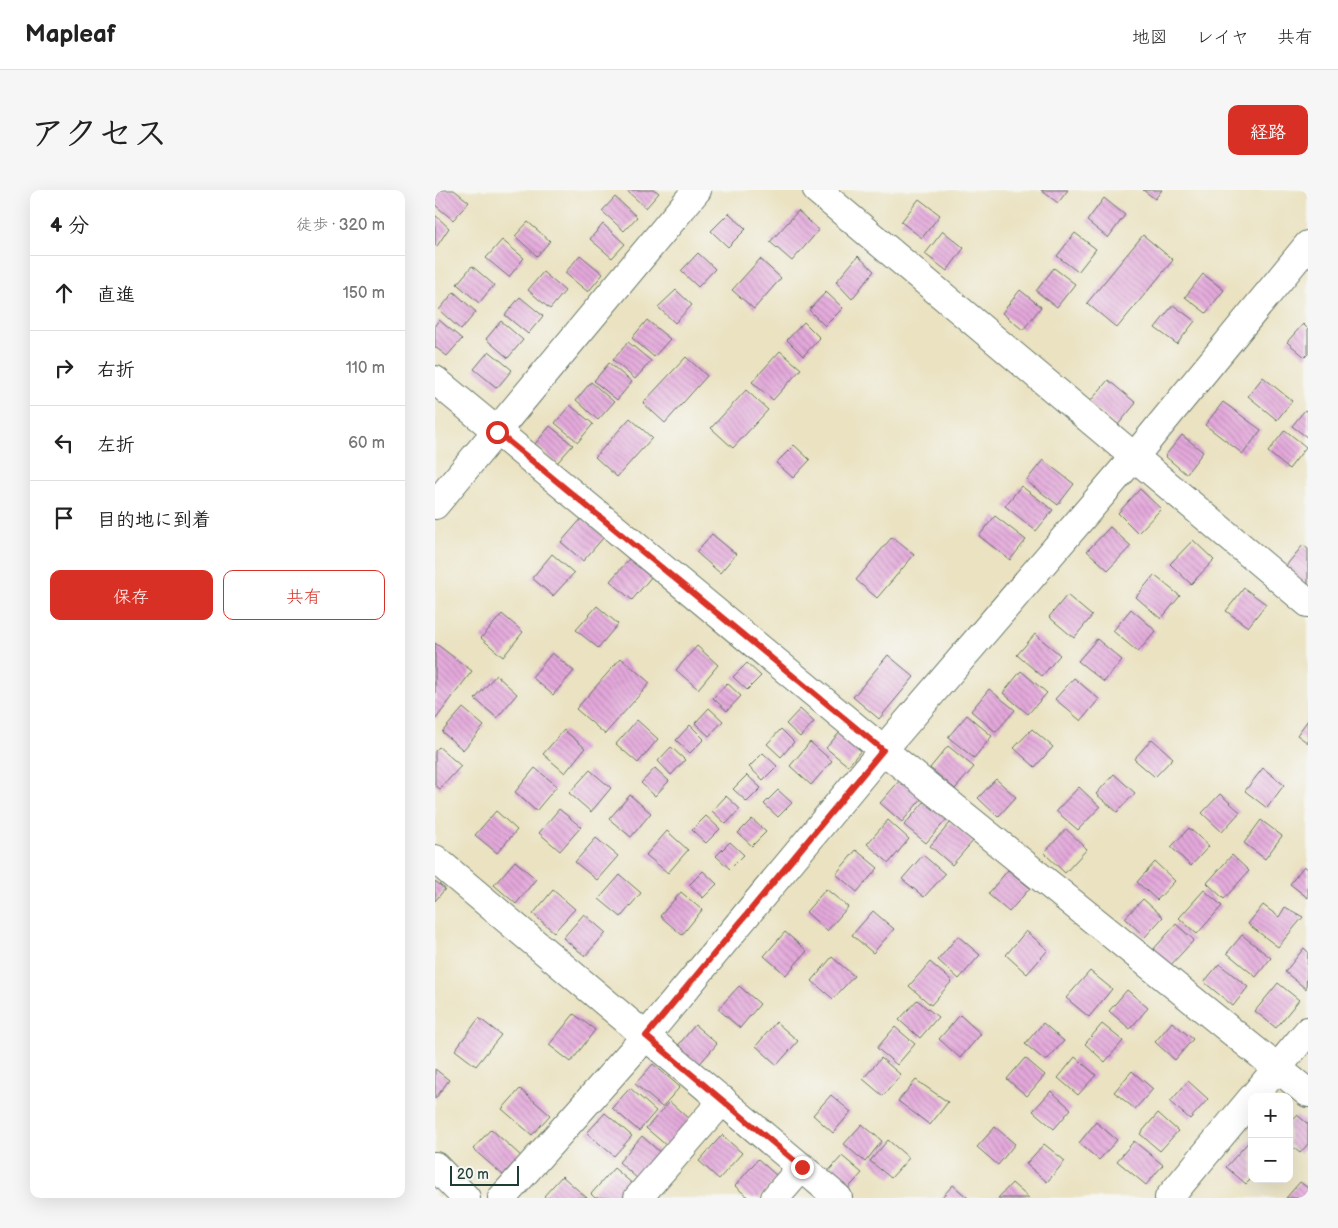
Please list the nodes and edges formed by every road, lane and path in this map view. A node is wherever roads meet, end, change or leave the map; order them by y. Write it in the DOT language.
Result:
graph roads {
  1 [pos="697,190"];
  2 [pos="817,190"];
  3 [pos="1308,245"];
  4 [pos="435,380"];
  5 [pos="497,432"];
  6 [pos="1134,457"];
  7 [pos="435,505"];
  8 [pos="1308,603"];
  9 [pos="883,750"];
  10 [pos="435,859"];
  11 [pos="1308,1031"];
  12 [pos="646,1036"];
  13 [pos="1277,1067"];
  14 [pos="1255,1093"];
  15 [pos="1308,1093"];
  16 [pos="723,1100"];
  17 [pos="1248,1102"];
  18 [pos="435,1166"];
  19 [pos="802,1167"];
  20 [pos="466,1198"];
  21 [pos="502,1198"];
  22 [pos="638,1198"];
  23 [pos="775,1198"];
  24 [pos="838,1198"];
  25 [pos="1169,1198"];
  1 -- 5 [label="street"];
  2 -- 6 [label="street"];
  3 -- 6 [label="street"];
  4 -- 5 [label="street"];
  5 -- 7 [label="street"];
  5 -- 9 [label="street"];
  6 -- 8 [label="street"];
  6 -- 9 [label="street"];
  9 -- 12 [label="street"];
  9 -- 13 [label="street"];
  10 -- 12 [label="street"];
  11 -- 13 [label="street"];
  12 -- 16 [label="street"];
  12 -- 21 [label="street"];
  13 -- 14 [label="street"];
  13 -- 15 [label="street"];
  16 -- 19 [label="street"];
  16 -- 22 [label="street"];
  17 -- 25 [label="street"];
  18 -- 20 [label="street"];
  19 -- 23 [label="street"];
  19 -- 24 [label="street"];
}
